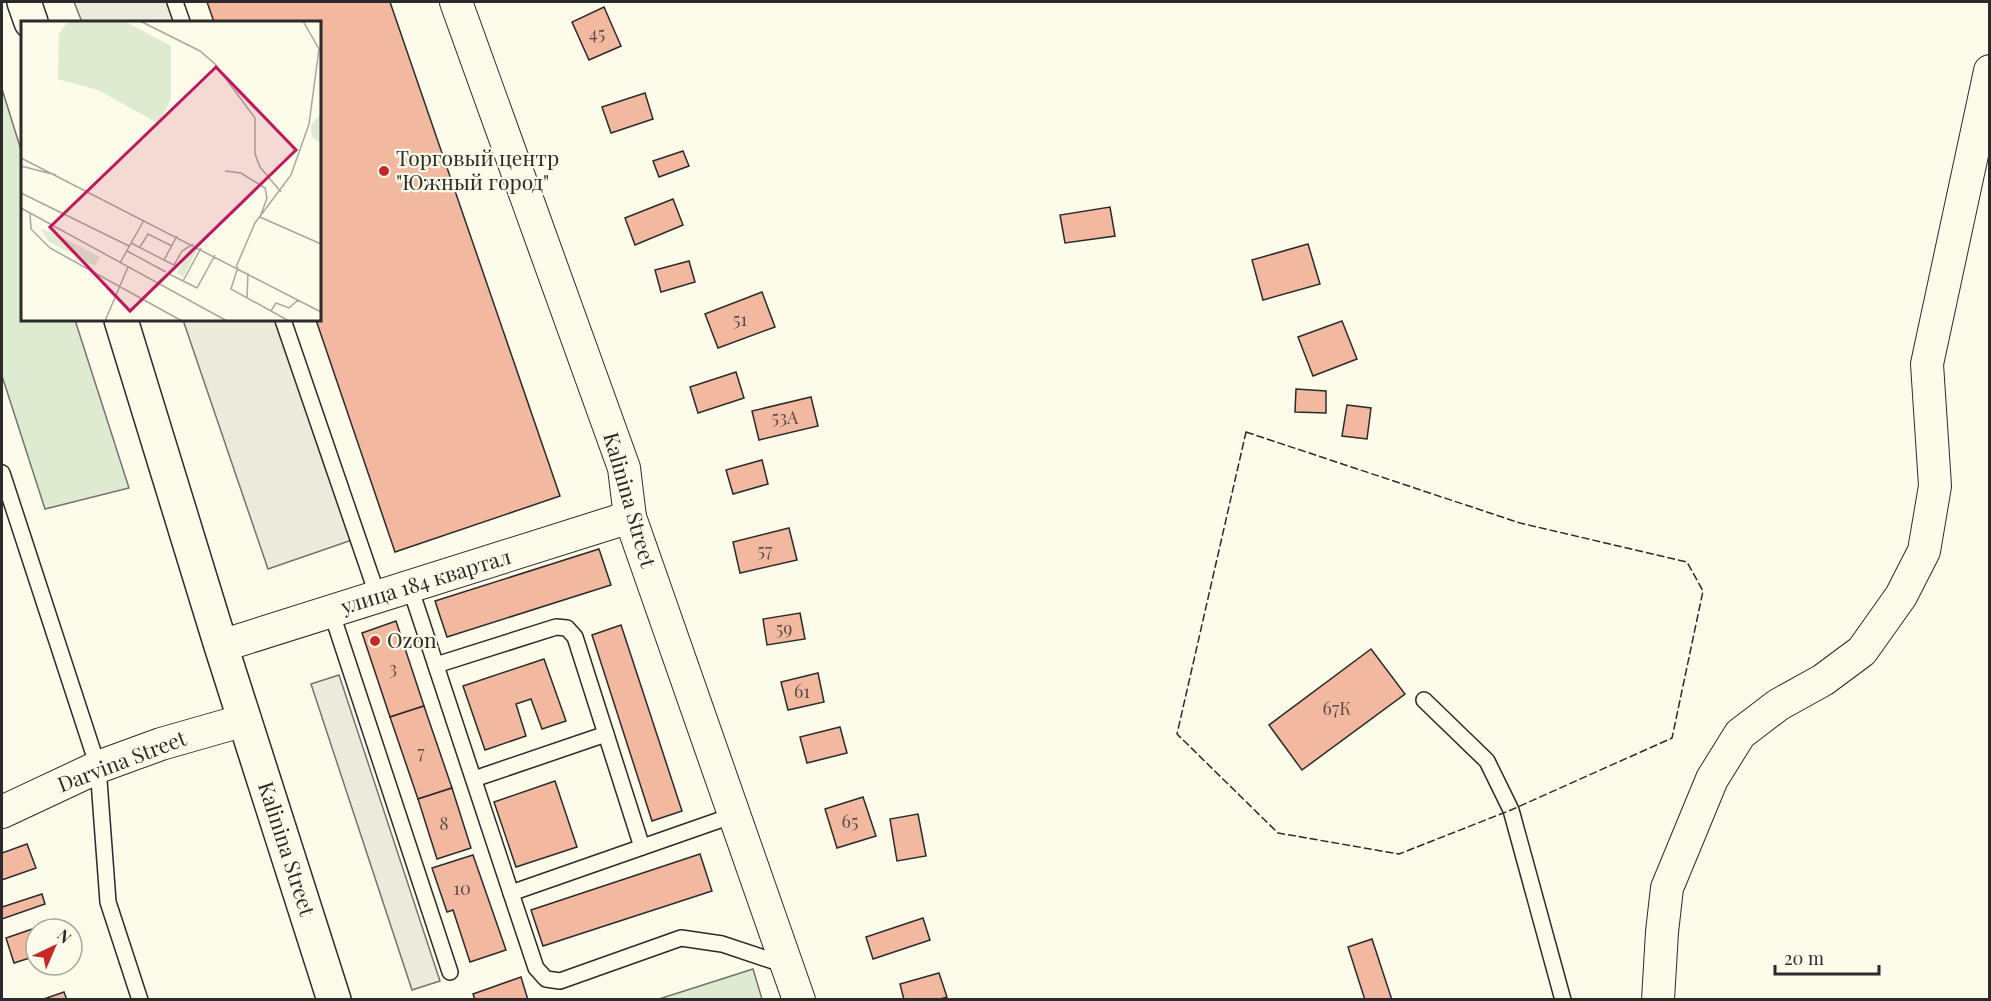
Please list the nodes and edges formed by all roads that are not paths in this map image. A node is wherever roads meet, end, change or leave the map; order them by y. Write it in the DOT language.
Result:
graph roads {
  1 [pos="24,2"];
  2 [pos="175,2"];
  3 [pos="456,2"];
  4 [pos="30,21"];
  5 [pos="182,21"];
  6 [pos="1989,70"];
  7 [pos="121,321"];
  8 [pos="283,321"];
  9 [pos="2,473"];
  10 [pos="630,517"];
  11 [pos="410,586"];
  12 [pos="378,597"];
  13 [pos="331,611"];
  14 [pos="221,646"];
  15 [pos="436,665"];
  16 [pos="1424,700"];
  17 [pos="245,720"];
  18 [pos="606,734"];
  19 [pos="98,767"];
  20 [pos="474,779"];
  21 [pos="2,812"];
  22 [pos="734,815"];
  23 [pos="642,847"];
  24 [pos="511,893"];
  25 [pos="788,966"];
  26 [pos="450,972"];
  27 [pos="140,999"];
  28 [pos="334,999"];
  29 [pos="799,999"];
  30 [pos="1563,999"];
  31 [pos="1658,999"];
  1 -- 4 [label="main road"];
  2 -- 5 [label="lane"];
  3 -- 10 [label="street, Kalinina Street"];
  6 -- 31 [label="street"];
  7 -- 14 [label="main road, Kalinina Street"];
  8 -- 12 [label="lane"];
  9 -- 19 [label="lane"];
  10 -- 11 [label="street, улица 184 квартал"];
  10 -- 22 [label="street, Kalinina Street"];
  11 -- 12 [label="street, улица 184 квартал"];
  11 -- 15 [label="lane"];
  12 -- 13 [label="street, улица 184 квартал"];
  13 -- 14 [label="street, улица 184 квартал"];
  13 -- 26 [label="lane"];
  14 -- 17 [label="main road, Kalinina Street"];
  15 -- 18 [label="lane"];
  15 -- 20 [label="lane"];
  16 -- 30 [label="lane"];
  17 -- 19 [label="street, Darvina Street"];
  17 -- 28 [label="main road, Kalinina Street"];
  18 -- 20 [label="lane"];
  18 -- 23 [label="lane"];
  19 -- 21 [label="street, Darvina Street"];
  19 -- 27 [label="lane"];
  20 -- 24 [label="lane"];
  22 -- 23 [label="lane"];
  22 -- 25 [label="street, Kalinina Street"];
  23 -- 24 [label="lane"];
  24 -- 25 [label="lane"];
  25 -- 29 [label="street, Kalinina Street"];
}
